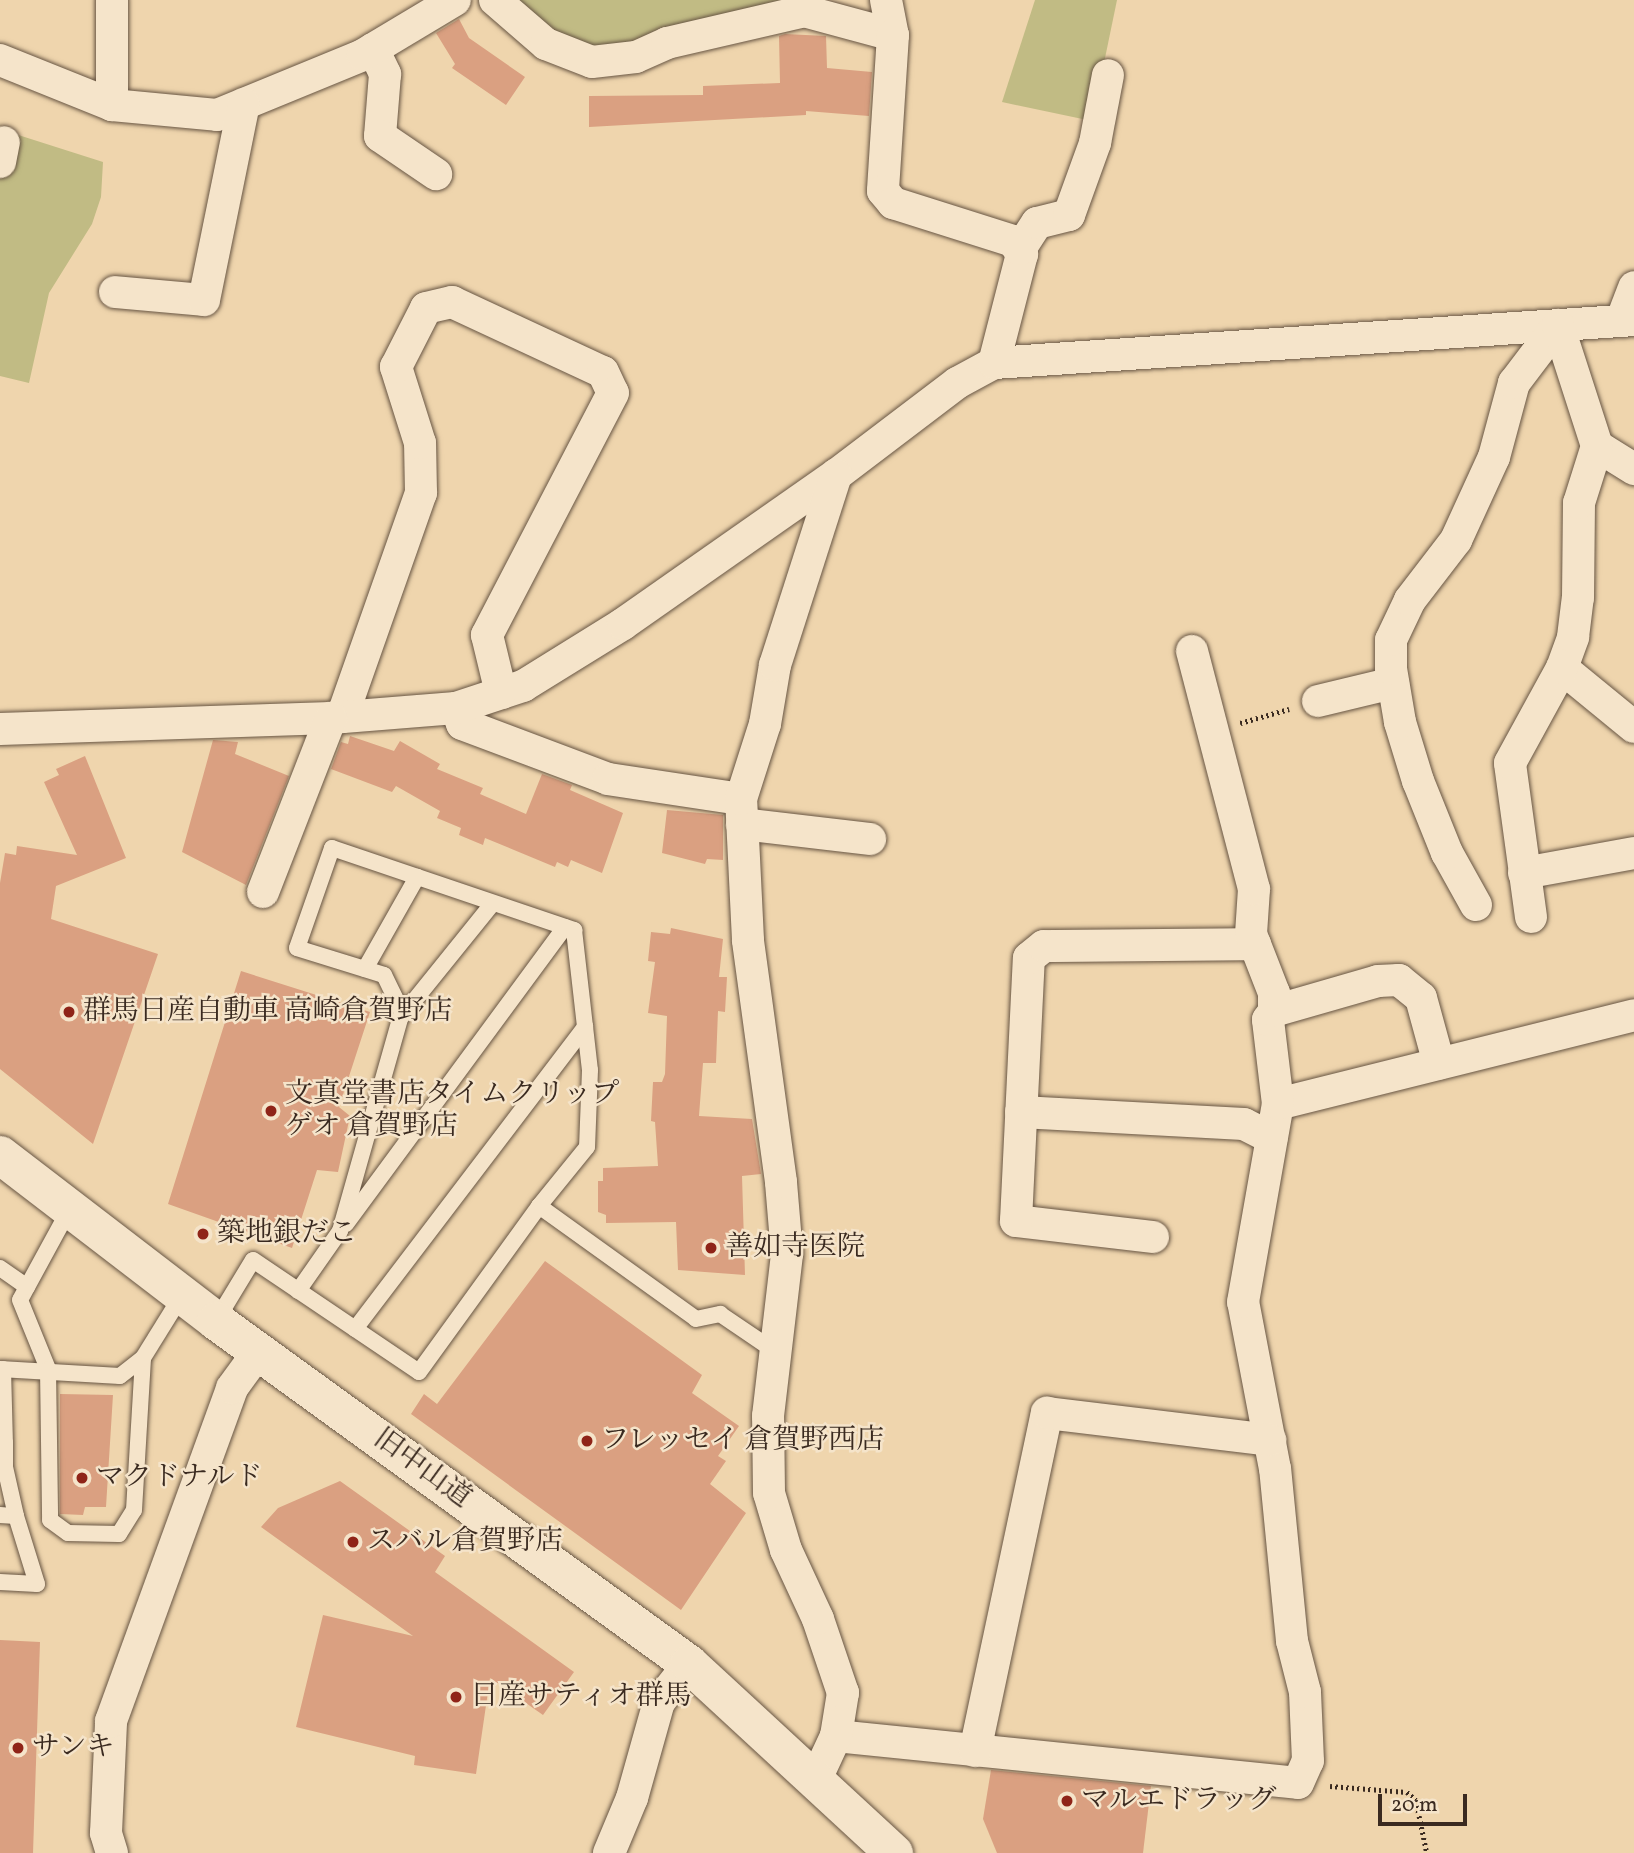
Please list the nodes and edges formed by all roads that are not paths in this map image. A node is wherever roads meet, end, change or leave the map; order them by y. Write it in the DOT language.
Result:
graph roads {
  1 [pos="112,0"];
  2 [pos="455,0"];
  3 [pos="495,0"];
  4 [pos="886,0"];
  5 [pos="893,36"];
  6 [pos="373,49"];
  7 [pos="0,60"];
  8 [pos="1108,75"];
  9 [pos="244,104"];
  10 [pos="112,105"];
  11 [pos="436,174"];
  12 [pos="1020,249"];
  13 [pos="1634,287"];
  14 [pos="115,292"];
  15 [pos="1628,319"];
  16 [pos="1558,325"];
  17 [pos="994,363"];
  18 [pos="1597,446"];
  19 [pos="1634,469"];
  20 [pos="836,475"];
  21 [pos="1192,651"];
  22 [pos="1562,668"];
  23 [pos="1393,683"];
  24 [pos="500,693"];
  25 [pos="1318,701"];
  26 [pos="456,708"];
  27 [pos="336,718"];
  28 [pos="1634,727"];
  29 [pos="0,729"];
  30 [pos="742,811"];
  31 [pos="870,838"];
  32 [pos="1634,853"];
  33 [pos="1524,873"];
  34 [pos="417,877"];
  35 [pos="263,892"];
  36 [pos="493,903"];
  37 [pos="1476,905"];
  38 [pos="1531,917"];
  39 [pos="565,928"];
  40 [pos="1255,944"];
  41 [pos="365,969"];
  42 [pos="1274,1011"];
  43 [pos="1634,1015"];
  44 [pos="401,1017"];
  45 [pos="585,1027"];
  46 [pos="1439,1064"];
  47 [pos="1278,1104"];
  48 [pos="1021,1112"];
  49 [pos="1272,1138"];
  50 [pos="0,1155"];
  51 [pos="539,1206"];
  52 [pos="69,1210"];
  53 [pos="340,1231"];
  54 [pos="1153,1237"];
  55 [pos="0,1268"];
  56 [pos="27,1287"];
  57 [pos="298,1290"];
  58 [pos="182,1295"];
  59 [pos="216,1321"];
  60 [pos="355,1329"];
  61 [pos="773,1350"];
  62 [pos="260,1351"];
  63 [pos="143,1358"];
  64 [pos="48,1368"];
  65 [pos="2,1369"];
  66 [pos="1270,1440"];
  67 [pos="3,1443"];
  68 [pos="8,1515"];
  69 [pos="0,1582"];
  70 [pos="689,1664"];
  71 [pos="836,1736"];
  72 [pos="975,1751"];
  73 [pos="816,1779"];
  74 [pos="112,1853"];
  75 [pos="609,1853"];
  76 [pos="894,1853"];
  1 -- 10 [label="street"];
  2 -- 6 [label="street"];
  3 -- 5 [label="street"];
  4 -- 5 [label="street"];
  5 -- 12 [label="street"];
  6 -- 9 [label="street"];
  6 -- 11 [label="street"];
  7 -- 10 [label="street"];
  8 -- 12 [label="street"];
  9 -- 10 [label="street"];
  9 -- 14 [label="street"];
  12 -- 17 [label="street"];
  13 -- 15 [label="street"];
  15 -- 16 [label="street"];
  16 -- 17 [label="street"];
  16 -- 18 [label="street"];
  16 -- 23 [label="street"];
  17 -- 20 [label="street"];
  18 -- 19 [label="street"];
  18 -- 22 [label="street"];
  20 -- 24 [label="street"];
  20 -- 30 [label="street"];
  21 -- 40 [label="street"];
  22 -- 28 [label="street"];
  22 -- 33 [label="street"];
  23 -- 25 [label="street"];
  23 -- 37 [label="street"];
  24 -- 26 [label="street"];
  24 -- 27 [label="street"];
  26 -- 27 [label="street"];
  26 -- 30 [label="street"];
  27 -- 29 [label="street"];
  27 -- 35 [label="street"];
  30 -- 31 [label="street"];
  30 -- 61 [label="street"];
  32 -- 33 [label="street"];
  33 -- 38 [label="street"];
  34 -- 36 [label="lane"];
  34 -- 41 [label="lane"];
  34 -- 41 [label="lane"];
  36 -- 39 [label="lane"];
  36 -- 44 [label="lane"];
  39 -- 45 [label="lane"];
  39 -- 53 [label="lane"];
  40 -- 42 [label="street"];
  40 -- 48 [label="street"];
  41 -- 44 [label="lane"];
  42 -- 46 [label="street"];
  42 -- 47 [label="street"];
  43 -- 46 [label="street"];
  44 -- 53 [label="lane"];
  45 -- 51 [label="lane"];
  45 -- 60 [label="lane"];
  46 -- 47 [label="street"];
  47 -- 49 [label="street"];
  48 -- 49 [label="street"];
  48 -- 54 [label="street"];
  49 -- 66 [label="street"];
  50 -- 52 [label="main road, 旧中山道"];
  51 -- 60 [label="lane"];
  51 -- 61 [label="lane"];
  52 -- 56 [label="lane"];
  52 -- 58 [label="main road, 旧中山道"];
  53 -- 57 [label="lane"];
  55 -- 56 [label="lane"];
  56 -- 64 [label="lane"];
  57 -- 59 [label="lane"];
  57 -- 60 [label="lane"];
  58 -- 59 [label="main road, 旧中山道"];
  58 -- 63 [label="lane"];
  59 -- 62 [label="main road, 旧中山道"];
  61 -- 71 [label="street"];
  62 -- 70 [label="main road, 旧中山道"];
  62 -- 74 [label="street"];
  63 -- 64 [label="lane"];
  63 -- 64 [label="lane"];
  64 -- 65 [label="lane"];
  65 -- 67 [label="lane"];
  66 -- 72 [label="street"];
  66 -- 72 [label="street"];
  67 -- 68 [label="lane"];
  68 -- 69 [label="lane"];
  70 -- 73 [label="main road, 旧中山道"];
  70 -- 75 [label="street"];
  71 -- 72 [label="street"];
  71 -- 73 [label="street"];
  73 -- 76 [label="main road, 旧中山道"];
}
